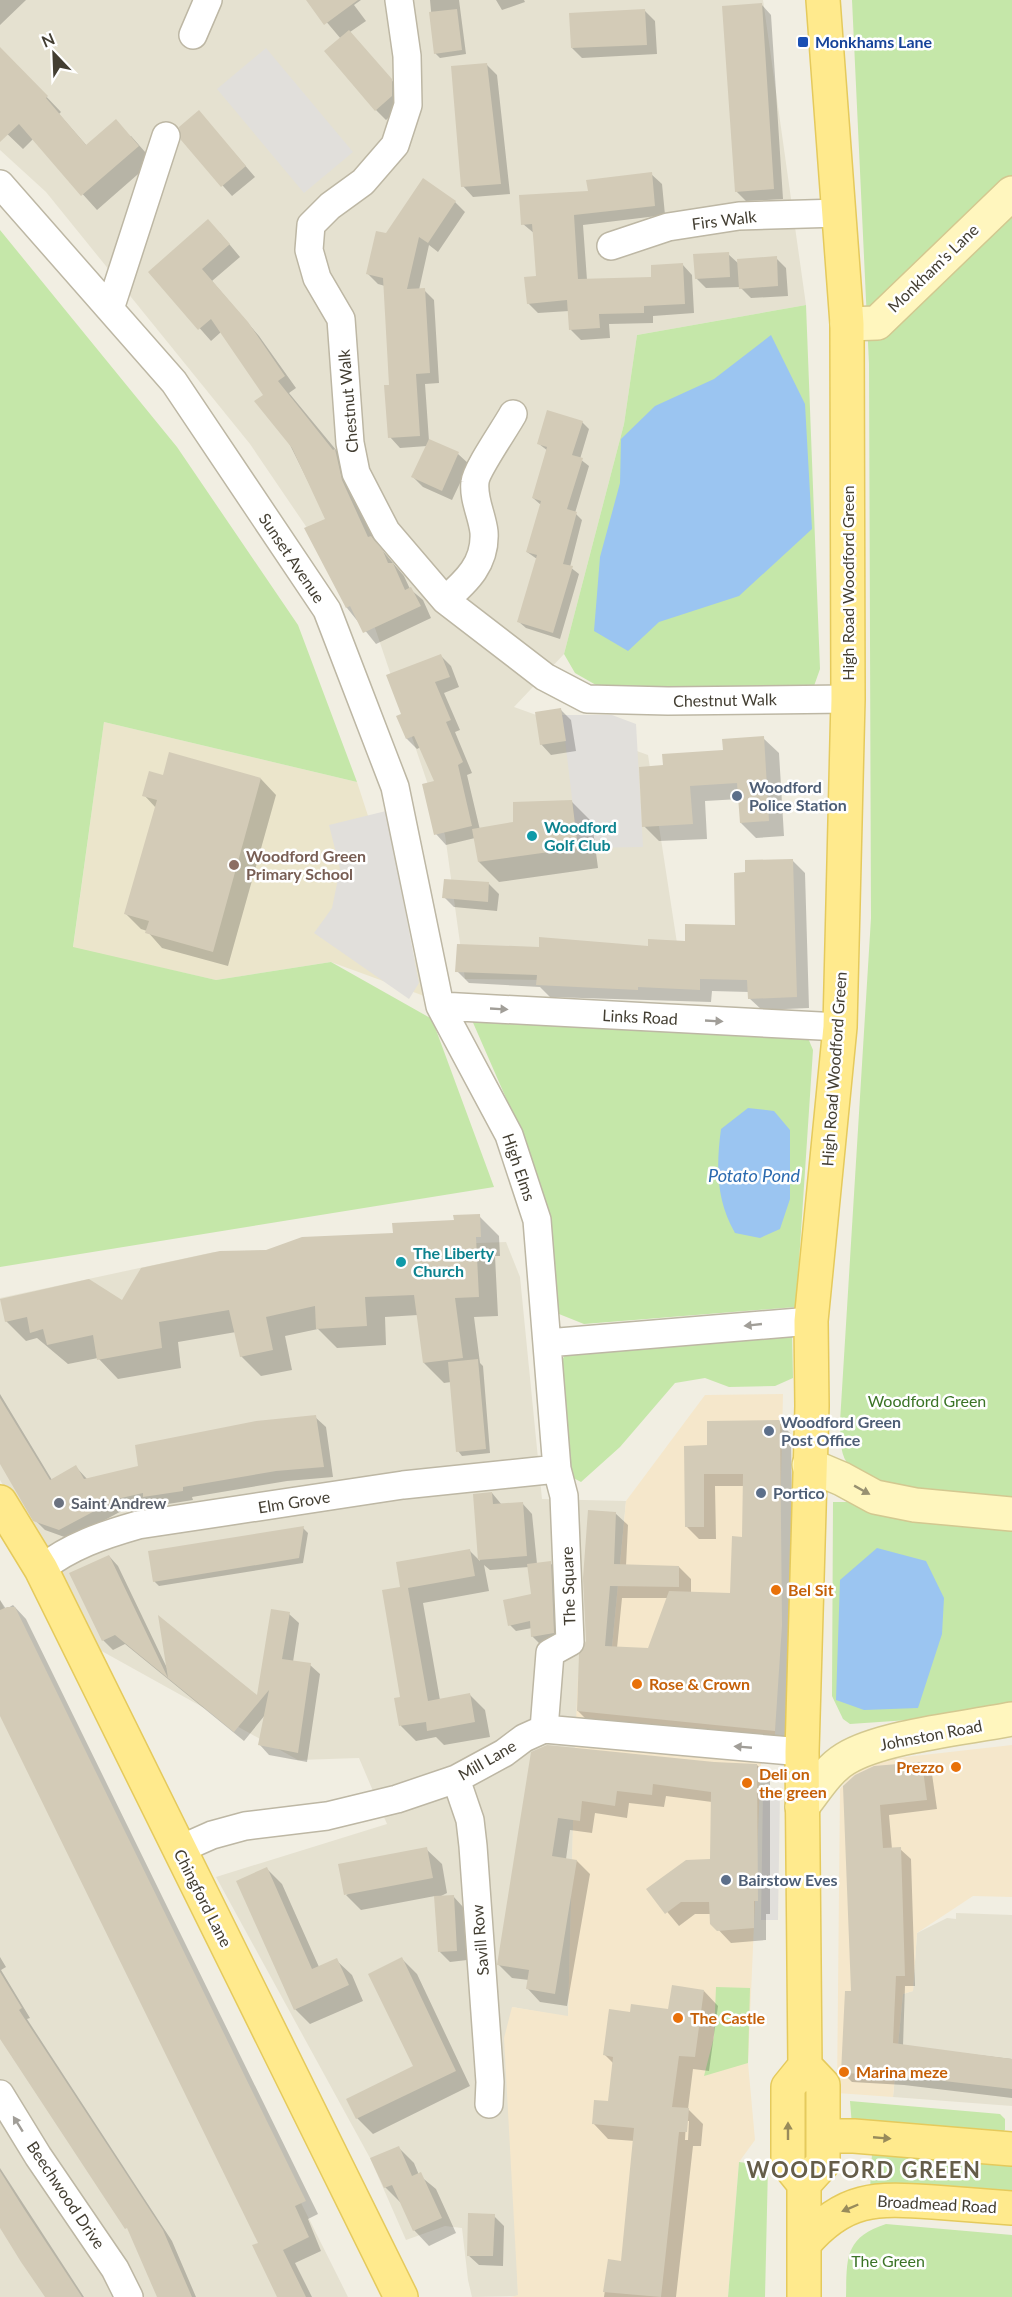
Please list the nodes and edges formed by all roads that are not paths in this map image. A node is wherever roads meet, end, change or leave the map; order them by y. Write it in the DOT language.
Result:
graph roads {
  1 [pos="208,0"];
  2 [pos="399,0"];
  3 [pos="823,0"];
  4 [pos="193,35"];
  5 [pos="166,136"];
  6 [pos="0,184"];
  7 [pos="1012,193"];
  8 [pos="840,213"];
  9 [pos="611,246"];
  10 [pos="110,309"];
  11 [pos="846,324"];
  12 [pos="513,414"];
  13 [pos="445,600"];
  14 [pos="849,699"];
  15 [pos="440,1006"];
  16 [pos="840,1028"];
  17 [pos="811,1321"];
  18 [pos="547,1343"];
  19 [pos="809,1465"];
  20 [pos="557,1470"];
  21 [pos="0,1502"];
  22 [pos="1012,1514"];
  23 [pos="41,1569"];
  24 [pos="1012,1719"];
  25 [pos="544,1729"];
  26 [pos="802,1752"];
  27 [pos="456,1779"];
  28 [pos="802,1807"];
  29 [pos="178,1850"];
  30 [pos="805,2066"];
  31 [pos="0,2094"];
  32 [pos="489,2104"];
  33 [pos="823,2136"];
  34 [pos="1012,2149"];
  35 [pos="804,2184"];
  36 [pos="1012,2208"];
  37 [pos="804,2244"];
  38 [pos="129,2297"];
  39 [pos="400,2297"];
  40 [pos="804,2297"];
  1 -- 4 [label="street"];
  2 -- 13 [label="street, Chestnut Walk"];
  3 -- 8 [label="main road, High Road Woodford Green"];
  5 -- 10 [label="street"];
  6 -- 10 [label="street, Sunset Avenue"];
  7 -- 11 [label="street, Monkham's Lane"];
  8 -- 9 [label="street, Firs Walk"];
  8 -- 11 [label="main road, High Road Woodford Green"];
  10 -- 15 [label="street, Sunset Avenue"];
  11 -- 14 [label="main road, High Road Woodford Green"];
  12 -- 13 [label="street"];
  13 -- 14 [label="street, Chestnut Walk"];
  14 -- 16 [label="main road, High Road Woodford Green"];
  15 -- 16 [label="street, Links Road, one-way"];
  15 -- 18 [label="street, High Elms"];
  16 -- 17 [label="main road, High Road Woodford Green"];
  17 -- 18 [label="street, one-way"];
  17 -- 19 [label="main road, High Road Woodford Green"];
  18 -- 20 [label="street, High Elms"];
  19 -- 22 [label="street, one-way"];
  19 -- 26 [label="main road, High Road Woodford Green"];
  20 -- 23 [label="street, Elm Grove"];
  20 -- 25 [label="street, The Square"];
  21 -- 23 [label="main road, Chingford Lane"];
  23 -- 29 [label="main road, Chingford Lane"];
  24 -- 28 [label="street, Johnston Road"];
  26 -- 25 [label="street, one-way"];
  25 -- 27 [label="street, Mill Lane"];
  26 -- 28 [label="main road, High Road Woodford Green"];
  27 -- 29 [label="street, Mill Lane"];
  27 -- 32 [label="street, Savill Row"];
  28 -- 30 [label="main road, High Road Woodford Green"];
  29 -- 39 [label="main road, Chingford Lane"];
  30 -- 33 [label="main road"];
  35 -- 30 [label="main road, one-way"];
  38 -- 31 [label="street, Beechwood Drive, one-way"];
  33 -- 34 [label="main road, one-way"];
  33 -- 35 [label="main road"];
  35 -- 37 [label="main road"];
  36 -- 37 [label="main road, Broadmead Road, one-way"];
  37 -- 40 [label="main road"];
}
